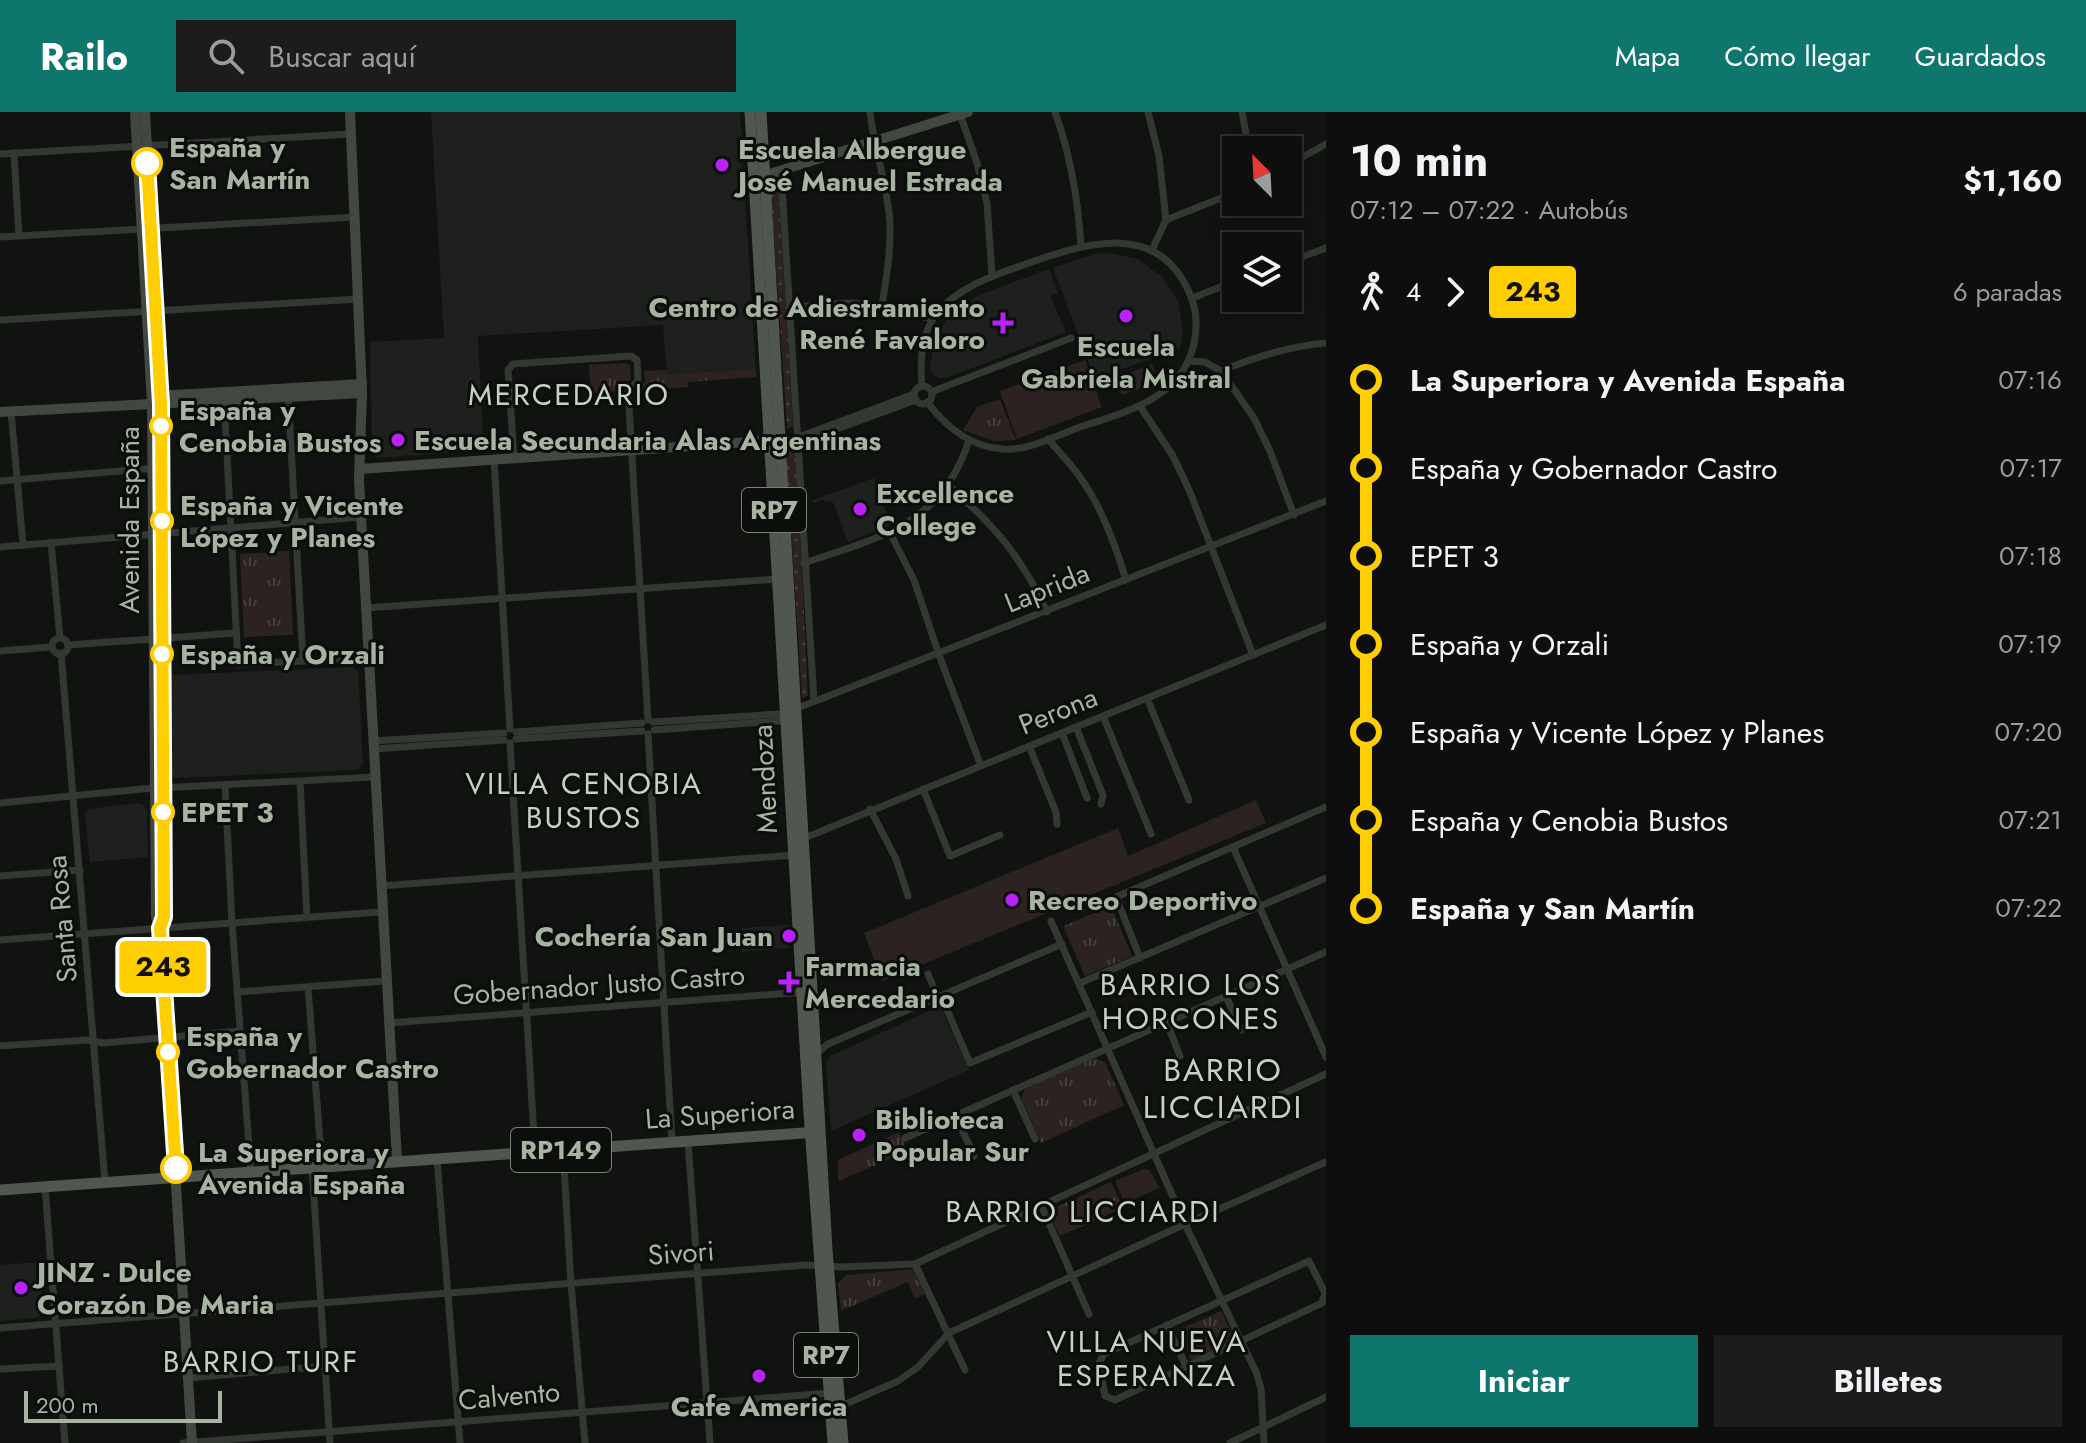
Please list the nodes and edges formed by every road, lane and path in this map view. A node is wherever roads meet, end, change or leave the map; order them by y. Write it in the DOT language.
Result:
graph roads {
  1 [pos="135,112"];
  2 [pos="145,112"];
  3 [pos="350,112"];
  4 [pos="750,112"];
  5 [pos="761,112"];
  6 [pos="870,112"];
  7 [pos="1055,112"];
  8 [pos="1148,112"];
  9 [pos="1242,112"];
  10 [pos="960,113"];
  11 [pos="351,134"];
  12 [pos="1246,136"];
  13 [pos="873,142"];
  14 [pos="1326,144"];
  15 [pos="142,145"];
  16 [pos="14,153"];
  17 [pos="0,154"];
  18 [pos="1302,157"];
  19 [pos="781,171"];
  20 [pos="760,177"];
  21 [pos="1222,198"];
  22 [pos="355,217"];
  23 [pos="1166,220"];
  24 [pos="146,228"];
  25 [pos="19,235"];
  26 [pos="0,237"];
  27 [pos="1081,246"];
  28 [pos="1326,248"];
  29 [pos="1152,250"];
  30 [pos="1302,257"];
  31 [pos="992,276"];
  32 [pos="1222,286"];
  33 [pos="1192,298"];
  34 [pos="359,299"];
  35 [pos="882,306"];
  36 [pos="789,307"];
  37 [pos="151,311"];
  38 [pos="933,319"];
  39 [pos="0,320"];
  40 [pos="1071,338"];
  41 [pos="1326,343"];
  42 [pos="1190,361"];
  43 [pos="1221,371"];
  44 [pos="922,386"];
  45 [pos="362,388"];
  46 [pos="288,392"];
  47 [pos="931,392"];
  48 [pos="224,395"];
  49 [pos="915,397"];
  50 [pos="153,400"];
  51 [pos="927,402"];
  52 [pos="1140,406"];
  53 [pos="6,411"];
  54 [pos="796,438"];
  55 [pos="1048,439"];
  56 [pos="775,440"];
  57 [pos="969,440"];
  58 [pos="632,450"];
  59 [pos="514,458"];
  60 [pos="494,460"];
  61 [pos="157,468"];
  62 [pos="360,469"];
  63 [pos="17,480"];
  64 [pos="0,481"];
  65 [pos="949,486"];
  66 [pos="1326,501"];
  67 [pos="1294,515"];
  68 [pos="361,517"];
  69 [pos="295,522"];
  70 [pos="231,526"];
  71 [pos="157,532"];
  72 [pos="890,533"];
  73 [pos="51,542"];
  74 [pos="23,545"];
  75 [pos="0,547"];
  76 [pos="1211,547"];
  77 [pos="804,563"];
  78 [pos="783,579"];
  79 [pos="1126,580"];
  80 [pos="640,589"];
  81 [pos="502,598"];
  82 [pos="365,608"];
  83 [pos="1047,612"];
  84 [pos="1326,625"];
  85 [pos="236,633"];
  86 [pos="158,637"];
  87 [pos="60,638"];
  88 [pos="68,645"];
  89 [pos="52,647"];
  90 [pos="0,651"];
  91 [pos="61,653"];
  92 [pos="939,655"];
  93 [pos="1253,655"];
  94 [pos="368,658"];
  95 [pos="303,661"];
  96 [pos="1147,698"];
  97 [pos="814,701"];
  98 [pos="796,708"];
  99 [pos="1103,716"];
  100 [pos="785,717"];
  101 [pos="648,727"];
  102 [pos="1076,727"];
  103 [pos="1062,733"];
  104 [pos="510,736"];
  105 [pos="373,745"];
  106 [pos="1029,746"];
  107 [pos="981,766"];
  108 [pos="374,777"];
  109 [pos="300,781"];
  110 [pos="225,785"];
  111 [pos="158,789"];
  112 [pos="923,789"];
  113 [pos="74,796"];
  114 [pos="1087,798"];
  115 [pos="1189,800"];
  116 [pos="0,803"];
  117 [pos="1101,804"];
  118 [pos="1326,807"];
  119 [pos="870,809"];
  120 [pos="792,824"];
  121 [pos="1057,824"];
  122 [pos="1151,834"];
  123 [pos="1000,835"];
  124 [pos="804,836"];
  125 [pos="1233,847"];
  126 [pos="795,854"];
  127 [pos="0,864"];
  128 [pos="656,865"];
  129 [pos="80,870"];
  130 [pos="518,875"];
  131 [pos="0,876"];
  132 [pos="1326,878"];
  133 [pos="380,886"];
  134 [pos="908,896"];
  135 [pos="1259,907"];
  136 [pos="381,912"];
  137 [pos="307,917"];
  138 [pos="1051,921"];
  139 [pos="232,923"];
  140 [pos="160,928"];
  141 [pos="85,933"];
  142 [pos="0,940"];
  143 [pos="1062,944"];
  144 [pos="1326,952"];
  145 [pos="1140,958"];
  146 [pos="1286,969"];
  147 [pos="928,974"];
  148 [pos="385,981"];
  149 [pos="1080,983"];
  150 [pos="308,987"];
  151 [pos="237,992"];
  152 [pos="808,992"];
  153 [pos="1226,996"];
  154 [pos="940,997"];
  155 [pos="664,1003"];
  156 [pos="1092,1012"];
  157 [pos="526,1013"];
  158 [pos="388,1023"];
  159 [pos="1167,1023"];
  160 [pos="1241,1030"];
  161 [pos="240,1031"];
  162 [pos="167,1038"];
  163 [pos="816,1039"];
  164 [pos="94,1041"];
  165 [pos="0,1046"];
  166 [pos="1108,1048"];
  167 [pos="817,1053"];
  168 [pos="1180,1056"];
  169 [pos="1326,1057"];
  170 [pos="806,1062"];
  171 [pos="1326,1074"];
  172 [pos="1013,1090"];
  173 [pos="956,1116"];
  174 [pos="816,1132"];
  175 [pos="905,1138"];
  176 [pos="1035,1139"];
  177 [pos="688,1141"];
  178 [pos="672,1142"];
  179 [pos="563,1150"];
  180 [pos="535,1152"];
  181 [pos="1153,1153"];
  182 [pos="974,1156"];
  183 [pos="437,1159"];
  184 [pos="397,1161"];
  185 [pos="1326,1162"];
  186 [pos="317,1167"];
  187 [pos="251,1172"];
  188 [pos="177,1177"];
  189 [pos="105,1182"];
  190 [pos="45,1187"];
  191 [pos="0,1190"];
  192 [pos="1041,1205"];
  193 [pos="1185,1224"];
  194 [pos="915,1264"];
  195 [pos="824,1266"];
  196 [pos="696,1274"];
  197 [pos="1073,1277"];
  198 [pos="571,1283"];
  199 [pos="449,1293"];
  200 [pos="1325,1298"];
  201 [pos="1221,1300"];
  202 [pos="319,1303"];
  203 [pos="183,1313"];
  204 [pos="1089,1314"];
  205 [pos="56,1323"];
  206 [pos="1167,1325"];
  207 [pos="0,1328"];
  208 [pos="949,1333"];
  209 [pos="1241,1342"];
  210 [pos="59,1366"];
  211 [pos="325,1366"];
  212 [pos="1187,1368"];
  213 [pos="0,1369"];
  214 [pos="965,1370"];
  215 [pos="189,1378"];
  216 [pos="833,1393"];
  217 [pos="1326,1397"];
  218 [pos="707,1403"];
  219 [pos="839,1407"];
  220 [pos="583,1412"];
  221 [pos="458,1422"];
  222 [pos="1263,1428"];
  223 [pos="329,1431"];
  224 [pos="65,1443"];
  225 [pos="183,1443"];
  226 [pos="192,1443"];
  227 [pos="330,1443"];
  228 [pos="460,1443"];
  229 [pos="585,1443"];
  230 [pos="710,1443"];
  231 [pos="833,1443"];
  232 [pos="843,1443"];
  233 [pos="1230,1443"];
  234 [pos="1264,1443"];
  1 -- 15 [label="street, Avenida España"];
  2 -- 15 [label="street, Avenida España"];
  3 -- 11 [label="street"];
  4 -- 20 [label="main road, Mendoza / RP7"];
  5 -- 20 [label="main road, Mendoza / RP7"];
  6 -- 13 [label="street"];
  7 -- 27 [label="street"];
  8 -- 23 [label="street"];
  9 -- 12 [label="street"];
  10 -- 13 [label="street"];
  10 -- 31 [label="street"];
  11 -- 15 [label="street"];
  11 -- 22 [label="street"];
  13 -- 19 [label="street"];
  13 -- 35 [label="street"];
  14 -- 18 [label="street"];
  15 -- 16 [label="street"];
  15 -- 24 [label="street, Avenida España"];
  16 -- 17 [label="street"];
  16 -- 25 [label="street"];
  19 -- 20 [label="street"];
  19 -- 36 [label="street"];
  20 -- 56 [label="main road, Mendoza / RP7"];
  21 -- 23 [label="street"];
  22 -- 24 [label="street"];
  22 -- 34 [label="street"];
  23 -- 29 [label="street"];
  24 -- 25 [label="street"];
  24 -- 37 [label="street, Avenida España"];
  25 -- 26 [label="street"];
  27 -- 29 [label="street"];
  27 -- 31 [label="street"];
  28 -- 30 [label="street"];
  29 -- 33 [label="street"];
  31 -- 38 [label="street"];
  32 -- 33 [label="street"];
  33 -- 42 [label="street"];
  34 -- 37 [label="street"];
  34 -- 45 [label="street"];
  35 -- 36 [label="street"];
  35 -- 38 [label="street"];
  36 -- 54 [label="street"];
  37 -- 39 [label="street"];
  37 -- 50 [label="street, Avenida España"];
  38 -- 44 [label="street"];
  40 -- 47 [label="street"];
  41 -- 43 [label="street"];
  42 -- 43 [label="street"];
  42 -- 52 [label="street"];
  43 -- 67 [label="street"];
  44 -- 47 [label="street"];
  44 -- 49 [label="street"];
  45 -- 46 [label="street"];
  45 -- 62 [label="street"];
  46 -- 48 [label="street"];
  46 -- 69 [label="street"];
  47 -- 51 [label="street"];
  48 -- 50 [label="street"];
  48 -- 70 [label="street"];
  49 -- 51 [label="street"];
  49 -- 54 [label="street"];
  50 -- 53 [label="street"];
  50 -- 61 [label="street, Avenida España"];
  51 -- 57 [label="street"];
  52 -- 55 [label="street"];
  52 -- 76 [label="street"];
  53 -- 63 [label="street"];
  54 -- 56 [label="street"];
  54 -- 77 [label="street"];
  55 -- 57 [label="street"];
  55 -- 79 [label="street"];
  56 -- 58 [label="street"];
  56 -- 78 [label="main road, Mendoza / RP7"];
  57 -- 65 [label="street"];
  58 -- 59 [label="street"];
  58 -- 59 [label="street"];
  58 -- 80 [label="street"];
  59 -- 60 [label="street"];
  60 -- 62 [label="street"];
  60 -- 81 [label="street"];
  61 -- 63 [label="street"];
  61 -- 71 [label="street, Avenida España"];
  62 -- 68 [label="street"];
  63 -- 64 [label="street"];
  63 -- 74 [label="street"];
  65 -- 72 [label="street"];
  65 -- 83 [label="street"];
  66 -- 67 [label="street, Laprida"];
  67 -- 76 [label="street, Laprida"];
  68 -- 69 [label="street"];
  68 -- 82 [label="street"];
  69 -- 70 [label="street"];
  69 -- 95 [label="street"];
  70 -- 71 [label="street"];
  70 -- 85 [label="street"];
  71 -- 73 [label="street"];
  71 -- 86 [label="street, Avenida España"];
  72 -- 77 [label="street"];
  72 -- 92 [label="street"];
  73 -- 74 [label="street"];
  73 -- 87 [label="street"];
  74 -- 75 [label="street"];
  76 -- 79 [label="street, Laprida"];
  76 -- 93 [label="street"];
  77 -- 97 [label="street"];
  78 -- 80 [label="street"];
  78 -- 98 [label="main road, Mendoza / RP7"];
  78 -- 100 [label="main road, Mendoza / RP7"];
  79 -- 83 [label="street, Laprida"];
  80 -- 81 [label="street"];
  80 -- 101 [label="street"];
  81 -- 82 [label="street"];
  81 -- 104 [label="street"];
  82 -- 94 [label="street"];
  83 -- 92 [label="street, Laprida"];
  84 -- 93 [label="street, Perona"];
  85 -- 86 [label="street"];
  85 -- 95 [label="street"];
  86 -- 88 [label="street"];
  86 -- 111 [label="street, Avenida España"];
  87 -- 88 [label="street"];
  87 -- 89 [label="street"];
  88 -- 91 [label="street"];
  89 -- 90 [label="street"];
  89 -- 91 [label="street"];
  91 -- 113 [label="street, Santa Rosa"];
  92 -- 97 [label="street, Laprida"];
  92 -- 107 [label="street"];
  93 -- 96 [label="street, Perona"];
  94 -- 95 [label="street"];
  94 -- 105 [label="street"];
  96 -- 99 [label="street, Perona"];
  96 -- 115 [label="street"];
  97 -- 98 [label="street, Laprida"];
  98 -- 100 [label="street, Laprida"];
  98 -- 124 [label="main road, Mendoza / RP7"];
  99 -- 102 [label="street, Perona"];
  99 -- 122 [label="street"];
  100 -- 101 [label="street, Laprida"];
  100 -- 120 [label="main road, Mendoza / RP7"];
  101 -- 104 [label="street, Laprida"];
  101 -- 128 [label="street"];
  102 -- 103 [label="street, Perona"];
  102 -- 117 [label="street"];
  103 -- 106 [label="street, Perona"];
  103 -- 114 [label="street"];
  104 -- 105 [label="street, Laprida"];
  104 -- 130 [label="street"];
  105 -- 108 [label="street"];
  106 -- 107 [label="street, Perona"];
  106 -- 121 [label="street"];
  107 -- 112 [label="street, Perona"];
  108 -- 109 [label="street"];
  108 -- 133 [label="street"];
  109 -- 110 [label="street"];
  109 -- 137 [label="street"];
  110 -- 111 [label="street"];
  110 -- 139 [label="street"];
  111 -- 113 [label="street"];
  111 -- 140 [label="street, Avenida España"];
  112 -- 119 [label="street, Perona"];
  112 -- 123 [label="street"];
  113 -- 116 [label="street"];
  113 -- 129 [label="street, Santa Rosa"];
  118 -- 125 [label="street"];
  119 -- 124 [label="street, Perona"];
  119 -- 134 [label="street"];
  120 -- 124 [label="street"];
  120 -- 126 [label="main road, Mendoza / RP7"];
  124 -- 126 [label="main road, Mendoza / RP7"];
  125 -- 135 [label="street"];
  125 -- 145 [label="street"];
  126 -- 128 [label="street"];
  126 -- 152 [label="main road, Mendoza / RP7"];
  126 -- 152 [label="main road, Mendoza / RP7"];
  127 -- 131 [label="street"];
  128 -- 130 [label="street"];
  128 -- 155 [label="street"];
  129 -- 131 [label="street"];
  129 -- 141 [label="street, Santa Rosa"];
  130 -- 133 [label="street"];
  130 -- 157 [label="street"];
  132 -- 135 [label="street"];
  133 -- 136 [label="street"];
  135 -- 145 [label="street"];
  135 -- 146 [label="street"];
  136 -- 137 [label="street"];
  136 -- 148 [label="street"];
  137 -- 139 [label="street"];
  138 -- 143 [label="street"];
  139 -- 140 [label="street"];
  139 -- 151 [label="street"];
  140 -- 141 [label="street"];
  140 -- 162 [label="street, Avenida España"];
  141 -- 142 [label="street"];
  141 -- 164 [label="street, Santa Rosa"];
  143 -- 149 [label="street"];
  143 -- 154 [label="street"];
  144 -- 146 [label="street"];
  145 -- 149 [label="street"];
  146 -- 153 [label="street"];
  146 -- 169 [label="street"];
  147 -- 154 [label="street"];
  148 -- 150 [label="street"];
  148 -- 158 [label="street"];
  149 -- 156 [label="street"];
  150 -- 151 [label="street"];
  150 -- 186 [label="street"];
  151 -- 161 [label="street"];
  152 -- 155 [label="street, Gobernador Justo Castro"];
  152 -- 163 [label="main road, Mendoza / RP7"];
  153 -- 159 [label="street"];
  153 -- 160 [label="street"];
  154 -- 156 [label="street"];
  154 -- 163 [label="street"];
  155 -- 157 [label="street, Gobernador Justo Castro"];
  155 -- 178 [label="street"];
  156 -- 166 [label="street"];
  157 -- 158 [label="street, Gobernador Justo Castro"];
  157 -- 180 [label="street"];
  158 -- 184 [label="street"];
  159 -- 166 [label="street"];
  159 -- 168 [label="street"];
  161 -- 162 [label="street"];
  161 -- 187 [label="street"];
  162 -- 164 [label="street"];
  162 -- 188 [label="street, Avenida España"];
  163 -- 167 [label="main road, Mendoza / RP7"];
  163 -- 170 [label="main road, Mendoza / RP7"];
  164 -- 165 [label="street"];
  164 -- 189 [label="street, Santa Rosa"];
  166 -- 172 [label="street"];
  166 -- 181 [label="street"];
  167 -- 170 [label="street"];
  167 -- 174 [label="main road, Mendoza / RP7"];
  170 -- 174 [label="main road, Mendoza / RP7"];
  171 -- 181 [label="street, Sivori"];
  172 -- 173 [label="street"];
  172 -- 176 [label="street"];
  173 -- 175 [label="street"];
  173 -- 182 [label="street"];
  174 -- 177 [label="main road, La Superiora / RP149"];
  174 -- 195 [label="main road, Mendoza / RP7"];
  177 -- 178 [label="main road, La Superiora / RP149"];
  177 -- 196 [label="street"];
  178 -- 179 [label="main road, La Superiora / RP149"];
  179 -- 180 [label="main road, La Superiora / RP149"];
  179 -- 198 [label="street"];
  180 -- 183 [label="main road, La Superiora / RP149"];
  181 -- 192 [label="street, Sivori"];
  181 -- 193 [label="street"];
  183 -- 184 [label="main road, La Superiora / RP149"];
  183 -- 199 [label="street"];
  184 -- 186 [label="main road, La Superiora / RP149"];
  185 -- 193 [label="street"];
  186 -- 187 [label="main road, La Superiora / RP149"];
  186 -- 202 [label="street"];
  187 -- 188 [label="main road, La Superiora / RP149"];
  188 -- 189 [label="main road, La Superiora / RP149"];
  188 -- 203 [label="street, Avenida España"];
  189 -- 190 [label="main road, La Superiora / RP149"];
  190 -- 191 [label="main road, La Superiora / RP149"];
  190 -- 205 [label="street"];
  192 -- 194 [label="street, Sivori"];
  192 -- 197 [label="street"];
  193 -- 197 [label="street"];
  193 -- 201 [label="street"];
  194 -- 195 [label="street, Sivori"];
  194 -- 208 [label="street"];
  195 -- 196 [label="street, Sivori"];
  195 -- 216 [label="main road, Mendoza / RP7"];
  196 -- 198 [label="street, Sivori"];
  196 -- 218 [label="street"];
  197 -- 204 [label="street"];
  197 -- 208 [label="street"];
  198 -- 199 [label="street, Sivori"];
  198 -- 220 [label="street"];
  199 -- 202 [label="street, Sivori"];
  199 -- 221 [label="street"];
  200 -- 201 [label="street"];
  200 -- 209 [label="street"];
  201 -- 206 [label="street"];
  201 -- 209 [label="street"];
  202 -- 203 [label="street, Sivori"];
  202 -- 211 [label="street"];
  203 -- 205 [label="street, Sivori"];
  203 -- 215 [label="street, Avenida España"];
  205 -- 207 [label="street, Sivori"];
  205 -- 210 [label="street"];
  206 -- 212 [label="street"];
  206 -- 212 [label="street"];
  208 -- 214 [label="street"];
  208 -- 219 [label="street"];
  209 -- 212 [label="street"];
  209 -- 222 [label="street"];
  210 -- 213 [label="street"];
  210 -- 224 [label="street"];
  211 -- 215 [label="street"];
  211 -- 223 [label="street"];
  215 -- 226 [label="street, Avenida España"];
  216 -- 218 [label="street, Calvento"];
  216 -- 219 [label="main road, Mendoza / RP7"];
  216 -- 231 [label="main road, Mendoza / RP7"];
  217 -- 222 [label="street"];
  218 -- 220 [label="street, Calvento"];
  218 -- 230 [label="street"];
  219 -- 232 [label="main road, Mendoza / RP7"];
  220 -- 221 [label="street, Calvento"];
  220 -- 229 [label="street"];
  221 -- 223 [label="street, Calvento"];
  221 -- 228 [label="street"];
  222 -- 233 [label="street"];
  222 -- 234 [label="street"];
  223 -- 226 [label="street, Calvento"];
  223 -- 227 [label="street"];
  225 -- 226 [label="street, Calvento"];
}
